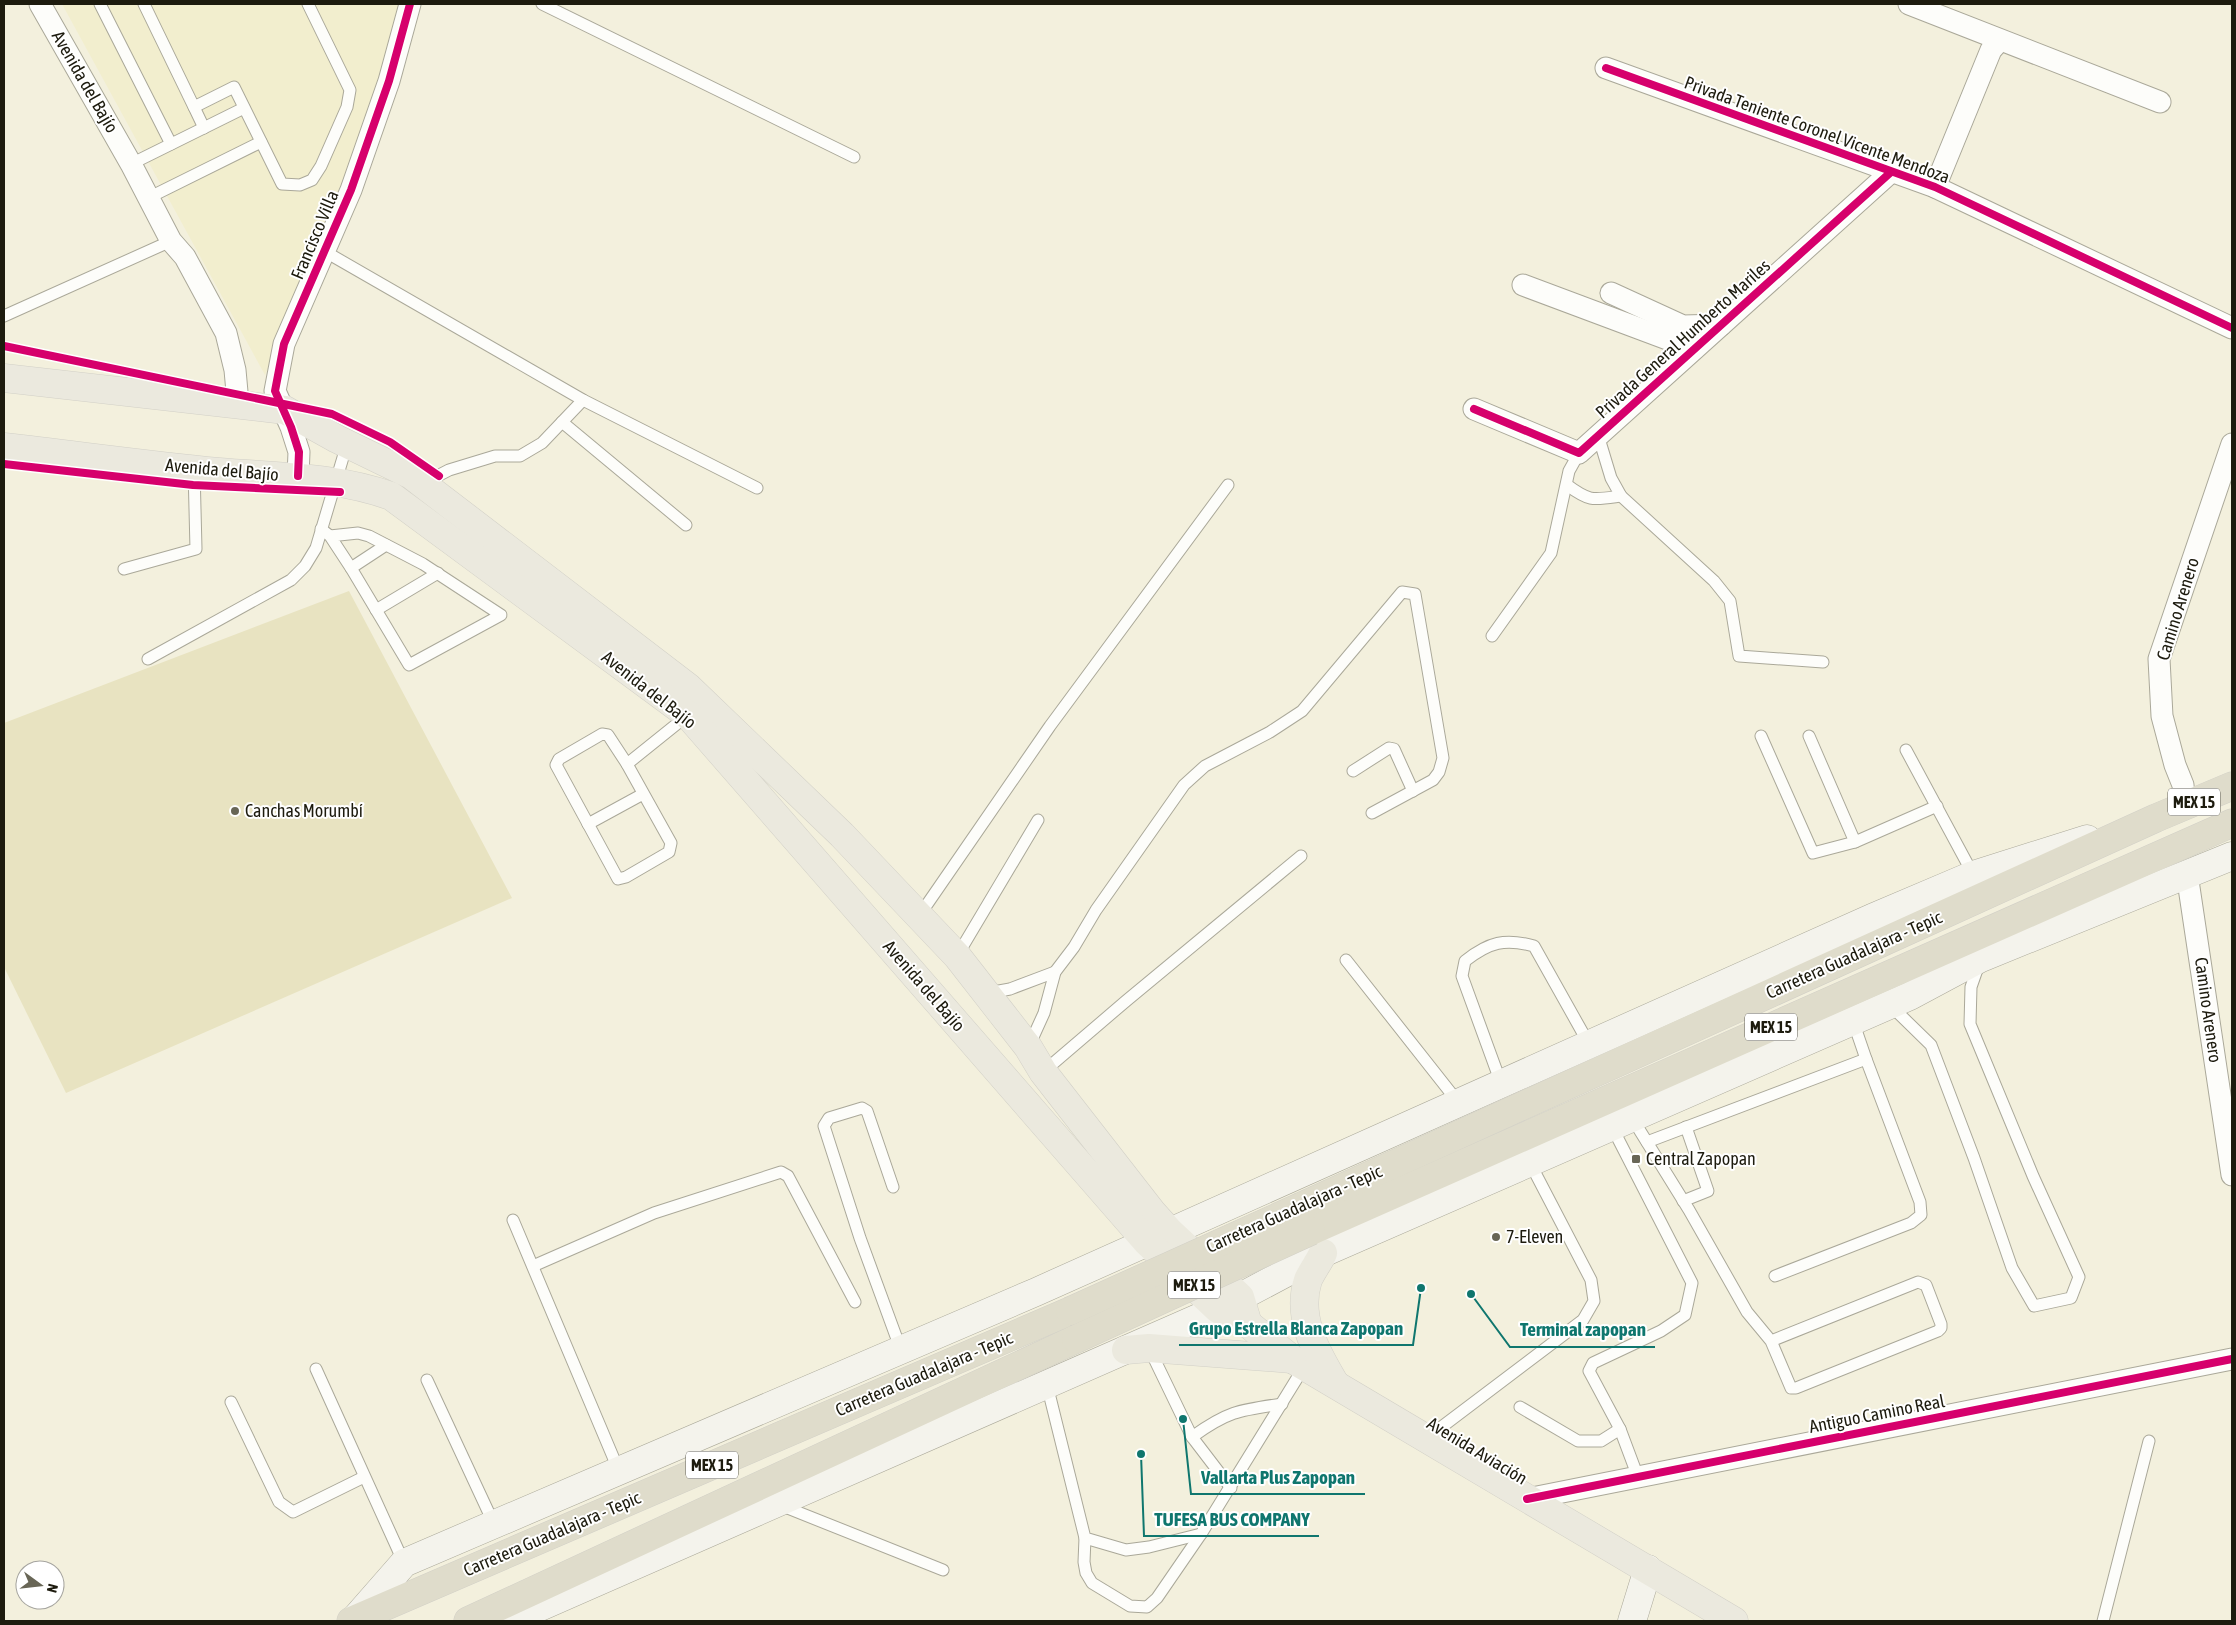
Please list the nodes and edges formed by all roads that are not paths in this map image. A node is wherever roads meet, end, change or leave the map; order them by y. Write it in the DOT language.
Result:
graph roads {
  1 [pos="40,4"];
  2 [pos="100,4"];
  3 [pos="144,4"];
  4 [pos="308,4"];
  5 [pos="410,4"];
  6 [pos="542,4"];
  7 [pos="1909,4"];
  8 [pos="2000,40"];
  9 [pos="1606,68"];
  10 [pos="2160,102"];
  11 [pos="194,107"];
  12 [pos="244,108"];
  13 [pos="204,128"];
  14 [pos="261,142"];
  15 [pos="171,144"];
  16 [pos="854,157"];
  17 [pos="131,164"];
  18 [pos="1891,172"];
  19 [pos="1935,187"];
  20 [pos="148,198"];
  21 [pos="171,241"];
  22 [pos="324,251"];
  23 [pos="1523,286"];
  24 [pos="1611,293"];
  25 [pos="4,316"];
  26 [pos="1721,325"];
  27 [pos="2232,328"];
  28 [pos="1694,349"];
  29 [pos="4,378"];
  30 [pos="583,400"];
  31 [pos="238,403"];
  32 [pos="1474,409"];
  33 [pos="285,410"];
  34 [pos="562,422"];
  35 [pos="1598,435"];
  36 [pos="347,444"];
  37 [pos="2232,444"];
  38 [pos="4,447"];
  39 [pos="1579,453"];
  40 [pos="194,469"];
  41 [pos="298,476"];
  42 [pos="334,482"];
  43 [pos="423,484"];
  44 [pos="1228,485"];
  45 [pos="1566,485"];
  46 [pos="757,488"];
  47 [pos="1621,496"];
  48 [pos="686,525"];
  49 [pos="326,533"];
  50 [pos="386,544"];
  51 [pos="351,568"];
  52 [pos="124,569"];
  53 [pos="438,573"];
  54 [pos="376,610"];
  55 [pos="1492,636"];
  56 [pos="148,659"];
  57 [pos="1823,662"];
  58 [pos="688,715"];
  59 [pos="1761,736"];
  60 [pos="1809,736"];
  61 [pos="1906,750"];
  62 [pos="627,764"];
  63 [pos="1353,771"];
  64 [pos="2232,786"];
  65 [pos="1413,791"];
  66 [pos="643,794"];
  67 [pos="1937,806"];
  68 [pos="2185,806"];
  69 [pos="1372,813"];
  70 [pos="1038,820"];
  71 [pos="2232,823"];
  72 [pos="588,824"];
  73 [pos="1855,842"];
  74 [pos="1301,856"];
  75 [pos="2227,861"];
  76 [pos="2188,874"];
  77 [pos="1979,885"];
  78 [pos="919,916"];
  79 [pos="957,956"];
  80 [pos="1981,958"];
  81 [pos="1346,960"];
  82 [pos="1055,972"];
  83 [pos="985,994"];
  84 [pos="1890,1005"];
  85 [pos="1853,1021"];
  86 [pos="1588,1044"];
  87 [pos="1028,1047"];
  88 [pos="1866,1059"];
  89 [pos="1043,1072"];
  90 [pos="1501,1083"];
  91 [pos="1458,1102"];
  92 [pos="1622,1123"];
  93 [pos="1686,1128"];
  94 [pos="1647,1142"];
  95 [pos="1530,1163"];
  96 [pos="2232,1175"];
  97 [pos="1293,1176"];
  98 [pos="893,1187"];
  99 [pos="1683,1201"];
  100 [pos="513,1220"];
  101 [pos="1158,1237"];
  102 [pos="1317,1242"];
  103 [pos="533,1266"];
  104 [pos="1775,1276"];
  105 [pos="1036,1292"];
  106 [pos="855,1302"];
  107 [pos="1229,1303"];
  108 [pos="1771,1340"];
  109 [pos="1138,1349"];
  110 [pos="901,1350"];
  111 [pos="2232,1359"];
  112 [pos="1298,1363"];
  113 [pos="316,1369"];
  114 [pos="427,1380"];
  115 [pos="1058,1380"];
  116 [pos="1335,1384"];
  117 [pos="230,1402"];
  118 [pos="1282,1404"];
  119 [pos="1520,1407"];
  120 [pos="1620,1429"];
  121 [pos="1192,1437"];
  122 [pos="1426,1438"];
  123 [pos="2149,1441"];
  124 [pos="619,1471"];
  125 [pos="364,1477"];
  126 [pos="1638,1477"];
  127 [pos="1231,1488"];
  128 [pos="1527,1499"];
  129 [pos="776,1504"];
  130 [pos="494,1524"];
  131 [pos="1201,1534"];
  132 [pos="1085,1538"];
  133 [pos="404,1563"];
  134 [pos="1648,1569"];
  135 [pos="943,1570"];
  136 [pos="353,1620"];
  137 [pos="468,1621"];
  138 [pos="508,1621"];
  139 [pos="1632,1621"];
  140 [pos="1734,1621"];
  141 [pos="2102,1621"];
  1 -- 17 [label="street, Avenida del Bajío"];
  2 -- 15 [label="lane"];
  3 -- 11 [label="lane"];
  4 -- 14 [label="lane"];
  5 -- 22 [label="street, Francisco Villa"];
  6 -- 16 [label="lane"];
  7 -- 8 [label="street"];
  8 -- 10 [label="street"];
  8 -- 19 [label="street"];
  9 -- 18 [label="street, Privada Teniente Coronel Vicente Mendoza"];
  11 -- 12 [label="lane"];
  11 -- 13 [label="lane"];
  12 -- 13 [label="lane"];
  12 -- 14 [label="lane"];
  13 -- 15 [label="lane"];
  14 -- 20 [label="lane"];
  15 -- 17 [label="lane"];
  17 -- 20 [label="street, Avenida del Bajío"];
  18 -- 19 [label="street, Privada Teniente Coronel Vicente Mendoza"];
  18 -- 26 [label="street, Privada General Humberto Mariles"];
  19 -- 27 [label="street, Privada Teniente Coronel Vicente Mendoza"];
  20 -- 21 [label="street, Avenida del Bajío"];
  21 -- 25 [label="lane"];
  21 -- 31 [label="street, Avenida del Bajío"];
  22 -- 30 [label="lane"];
  22 -- 33 [label="street, Francisco Villa"];
  23 -- 28 [label="street"];
  24 -- 26 [label="street"];
  26 -- 28 [label="street, Privada General Humberto Mariles"];
  28 -- 35 [label="street, Privada General Humberto Mariles"];
  29 -- 31 [label="main road, Avenida del Bajío"];
  30 -- 34 [label="lane"];
  30 -- 46 [label="lane"];
  31 -- 33 [label="main road, Avenida del Bajío"];
  32 -- 39 [label="street"];
  33 -- 36 [label="main road, Avenida del Bajío"];
  33 -- 41 [label="street, Francisco Villa"];
  34 -- 43 [label="lane"];
  34 -- 48 [label="lane"];
  35 -- 39 [label="street, Privada General Humberto Mariles"];
  35 -- 47 [label="lane"];
  36 -- 42 [label="lane"];
  36 -- 43 [label="main road, Avenida del Bajío"];
  37 -- 68 [label="street, Camino Arenero"];
  38 -- 40 [label="main road, Avenida del Bajío"];
  39 -- 45 [label="lane"];
  40 -- 41 [label="main road, Avenida del Bajío"];
  40 -- 52 [label="lane"];
  41 -- 42 [label="main road, Avenida del Bajío"];
  42 -- 49 [label="lane"];
  42 -- 58 [label="main road, Avenida del Bajío"];
  43 -- 78 [label="main road, Avenida del Bajío"];
  44 -- 78 [label="lane"];
  45 -- 47 [label="lane"];
  45 -- 55 [label="lane"];
  47 -- 57 [label="lane"];
  49 -- 50 [label="lane"];
  49 -- 51 [label="lane"];
  49 -- 56 [label="lane"];
  50 -- 51 [label="lane"];
  50 -- 53 [label="lane"];
  51 -- 54 [label="lane"];
  53 -- 54 [label="lane"];
  53 -- 54 [label="lane"];
  58 -- 62 [label="lane"];
  58 -- 101 [label="main road, Avenida del Bajío"];
  59 -- 73 [label="lane"];
  60 -- 73 [label="lane"];
  61 -- 67 [label="lane"];
  62 -- 66 [label="lane"];
  62 -- 72 [label="lane"];
  63 -- 65 [label="lane"];
  64 -- 68 [label="highway, Carretera Guadalajara - Tepic / MEX 15"];
  65 -- 69 [label="lane"];
  65 -- 82 [label="lane"];
  66 -- 72 [label="lane"];
  66 -- 72 [label="lane"];
  67 -- 73 [label="lane"];
  67 -- 77 [label="lane"];
  68 -- 77 [label="highway, Carretera Guadalajara - Tepic / MEX 15"];
  70 -- 79 [label="lane"];
  71 -- 102 [label="highway, Carretera Guadalajara - Tepic / MEX 15"];
  74 -- 89 [label="lane"];
  75 -- 76 [label="main road"];
  76 -- 80 [label="main road"];
  76 -- 96 [label="street, Camino Arenero"];
  77 -- 86 [label="main road"];
  77 -- 136 [label="highway, Carretera Guadalajara - Tepic / MEX 15, bridge"];
  78 -- 79 [label="main road, Avenida del Bajío"];
  79 -- 83 [label="main road, Avenida del Bajío"];
  80 -- 84 [label="main road"];
  80 -- 84 [label="lane"];
  81 -- 91 [label="lane"];
  82 -- 83 [label="lane"];
  82 -- 87 [label="lane"];
  83 -- 87 [label="main road, Avenida del Bajío"];
  84 -- 85 [label="main road"];
  85 -- 88 [label="lane"];
  85 -- 92 [label="main road"];
  86 -- 90 [label="main road"];
  86 -- 90 [label="lane"];
  87 -- 89 [label="main road, Avenida del Bajío"];
  88 -- 93 [label="lane"];
  88 -- 104 [label="lane"];
  89 -- 101 [label="main road, Avenida del Bajío"];
  90 -- 91 [label="main road"];
  91 -- 97 [label="main road"];
  92 -- 94 [label="lane"];
  92 -- 95 [label="main road"];
  92 -- 120 [label="lane"];
  93 -- 94 [label="lane"];
  93 -- 99 [label="lane"];
  94 -- 99 [label="lane"];
  95 -- 102 [label="main road"];
  95 -- 122 [label="lane"];
  97 -- 101 [label="main road"];
  97 -- 102 [label="main road"];
  98 -- 110 [label="lane"];
  99 -- 108 [label="lane"];
  100 -- 103 [label="lane"];
  101 -- 105 [label="main road"];
  101 -- 107 [label="main road, Avenida Aviación"];
  102 -- 107 [label="main road"];
  102 -- 116 [label="main road"];
  102 -- 137 [label="highway, Carretera Guadalajara - Tepic / MEX 15, bridge"];
  103 -- 106 [label="lane"];
  103 -- 124 [label="lane"];
  105 -- 110 [label="main road"];
  105 -- 115 [label="main road"];
  107 -- 109 [label="main road"];
  107 -- 112 [label="main road, Avenida Aviación"];
  108 -- 108 [label="lane"];
  109 -- 112 [label="main road"];
  109 -- 115 [label="main road"];
  109 -- 121 [label="lane"];
  110 -- 124 [label="main road"];
  111 -- 126 [label="street, Antiguo Camino Real"];
  112 -- 116 [label="main road, Avenida Aviación"];
  112 -- 118 [label="lane"];
  113 -- 125 [label="lane"];
  114 -- 130 [label="lane"];
  115 -- 129 [label="main road"];
  115 -- 132 [label="lane"];
  116 -- 122 [label="main road, Avenida Aviación"];
  117 -- 125 [label="lane"];
  118 -- 121 [label="lane"];
  118 -- 127 [label="lane"];
  119 -- 120 [label="lane"];
  120 -- 126 [label="lane"];
  121 -- 127 [label="lane"];
  122 -- 128 [label="main road, Avenida Aviación"];
  123 -- 141 [label="lane"];
  124 -- 130 [label="main road"];
  125 -- 133 [label="lane"];
  126 -- 128 [label="street, Antiguo Camino Real"];
  127 -- 131 [label="lane"];
  128 -- 134 [label="main road, Avenida Aviación"];
  129 -- 135 [label="lane"];
  129 -- 138 [label="main road"];
  130 -- 133 [label="main road"];
  131 -- 132 [label="lane"];
  131 -- 132 [label="lane"];
  133 -- 136 [label="main road"];
  134 -- 139 [label="main road"];
  134 -- 140 [label="main road, Avenida Aviación"];
}
